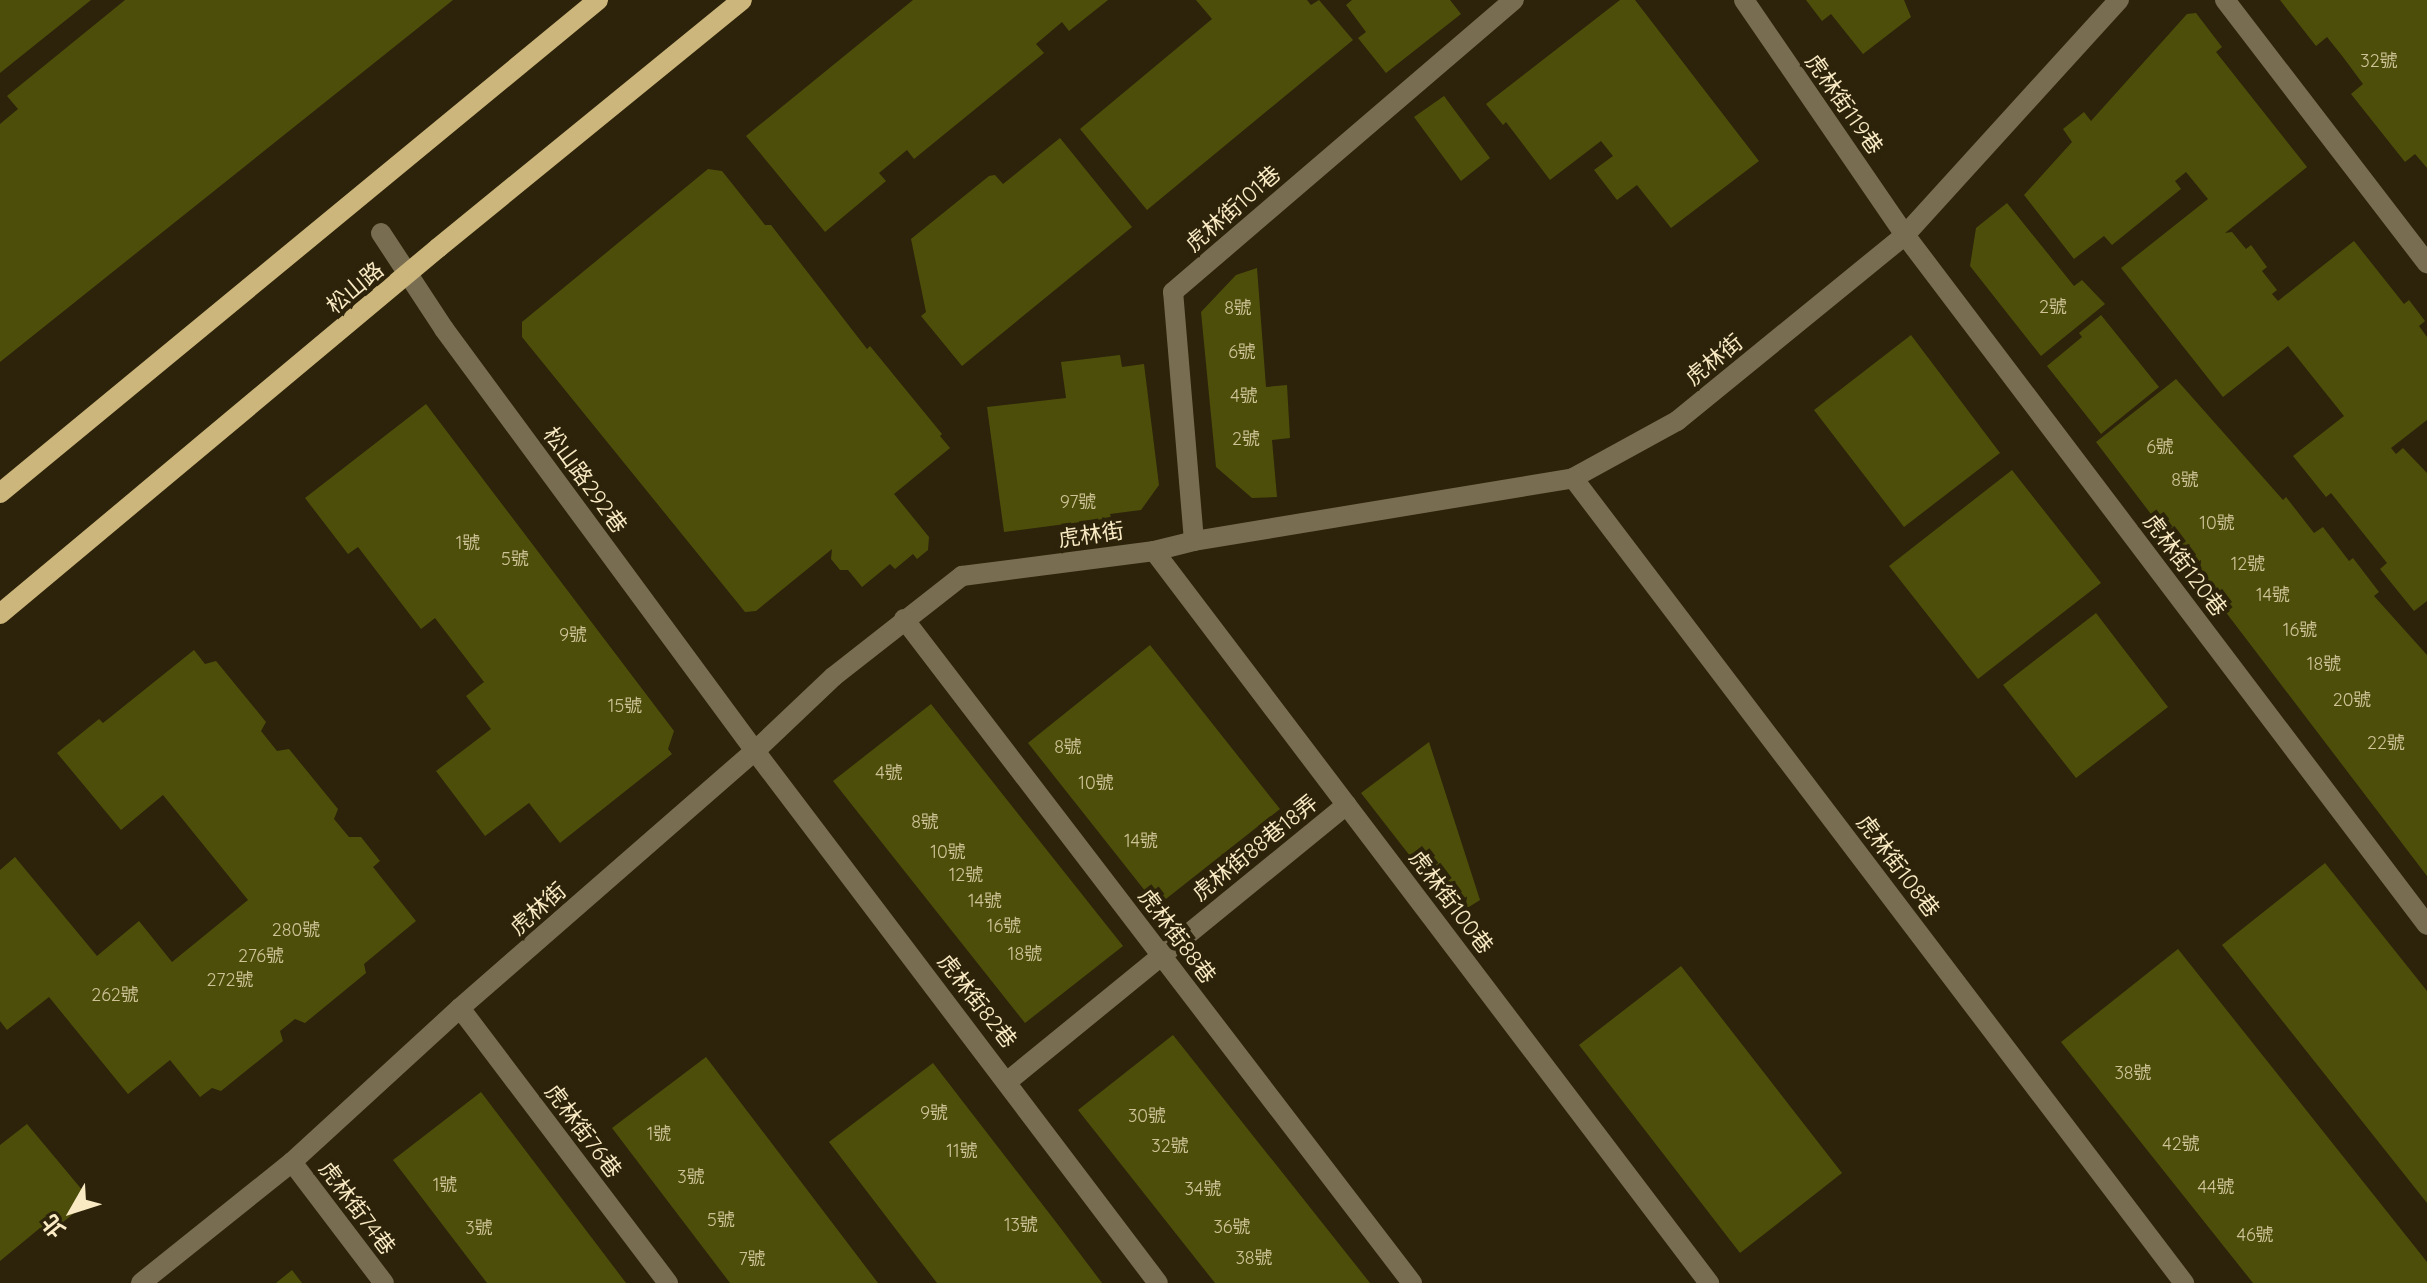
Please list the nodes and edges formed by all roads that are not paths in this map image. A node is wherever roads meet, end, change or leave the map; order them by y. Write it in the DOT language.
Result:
graph roads {
  1 [pos="598,0"];
  2 [pos="742,0"];
  3 [pos="1514,0"];
  4 [pos="1744,0"];
  5 [pos="2119,0"];
  6 [pos="2225,0"];
  7 [pos="381,233"];
  8 [pos="1905,235"];
  9 [pos="2427,263"];
  10 [pos="407,275"];
  11 [pos="1573,478"];
  12 [pos="0,493"];
  13 [pos="1194,541"];
  14 [pos="1154,551"];
  15 [pos="0,614"];
  16 [pos="904,619"];
  17 [pos="755,751"];
  18 [pos="1347,805"];
  19 [pos="2427,925"];
  20 [pos="1161,955"];
  21 [pos="460,1008"];
  22 [pos="1008,1081"];
  23 [pos="292,1162"];
  24 [pos="141,1283"];
  25 [pos="384,1283"];
  26 [pos="668,1283"];
  27 [pos="1158,1283"];
  28 [pos="1412,1283"];
  29 [pos="1709,1283"];
  30 [pos="2184,1283"];
  1 -- 12 [label="main road"];
  2 -- 10 [label="main road, 松山路"];
  3 -- 13 [label="street, 虎林街101巷"];
  4 -- 8 [label="street, 虎林街119巷"];
  5 -- 8 [label="street, 虎林街"];
  6 -- 9 [label="street"];
  7 -- 10 [label="street, 松山路292巷"];
  8 -- 11 [label="street, 虎林街"];
  8 -- 19 [label="street, 虎林街120巷"];
  10 -- 15 [label="main road, 松山路"];
  10 -- 17 [label="street, 松山路292巷"];
  11 -- 13 [label="street, 虎林街"];
  11 -- 30 [label="street, 虎林街108巷"];
  13 -- 14 [label="street, 虎林街"];
  14 -- 16 [label="street, 虎林街"];
  14 -- 18 [label="street, 虎林街100巷"];
  16 -- 17 [label="street, 虎林街"];
  16 -- 20 [label="street, 虎林街88巷"];
  17 -- 21 [label="street, 虎林街"];
  17 -- 22 [label="street, 虎林街82巷"];
  18 -- 20 [label="street, 虎林街88巷18弄"];
  18 -- 29 [label="street, 虎林街100巷"];
  20 -- 22 [label="street, 虎林街88巷18弄"];
  20 -- 28 [label="street, 虎林街88巷"];
  21 -- 23 [label="street, 虎林街"];
  21 -- 26 [label="street, 虎林街76巷"];
  22 -- 27 [label="street, 虎林街82巷"];
  23 -- 24 [label="street, 虎林街"];
  23 -- 25 [label="street, 虎林街74巷"];
}
